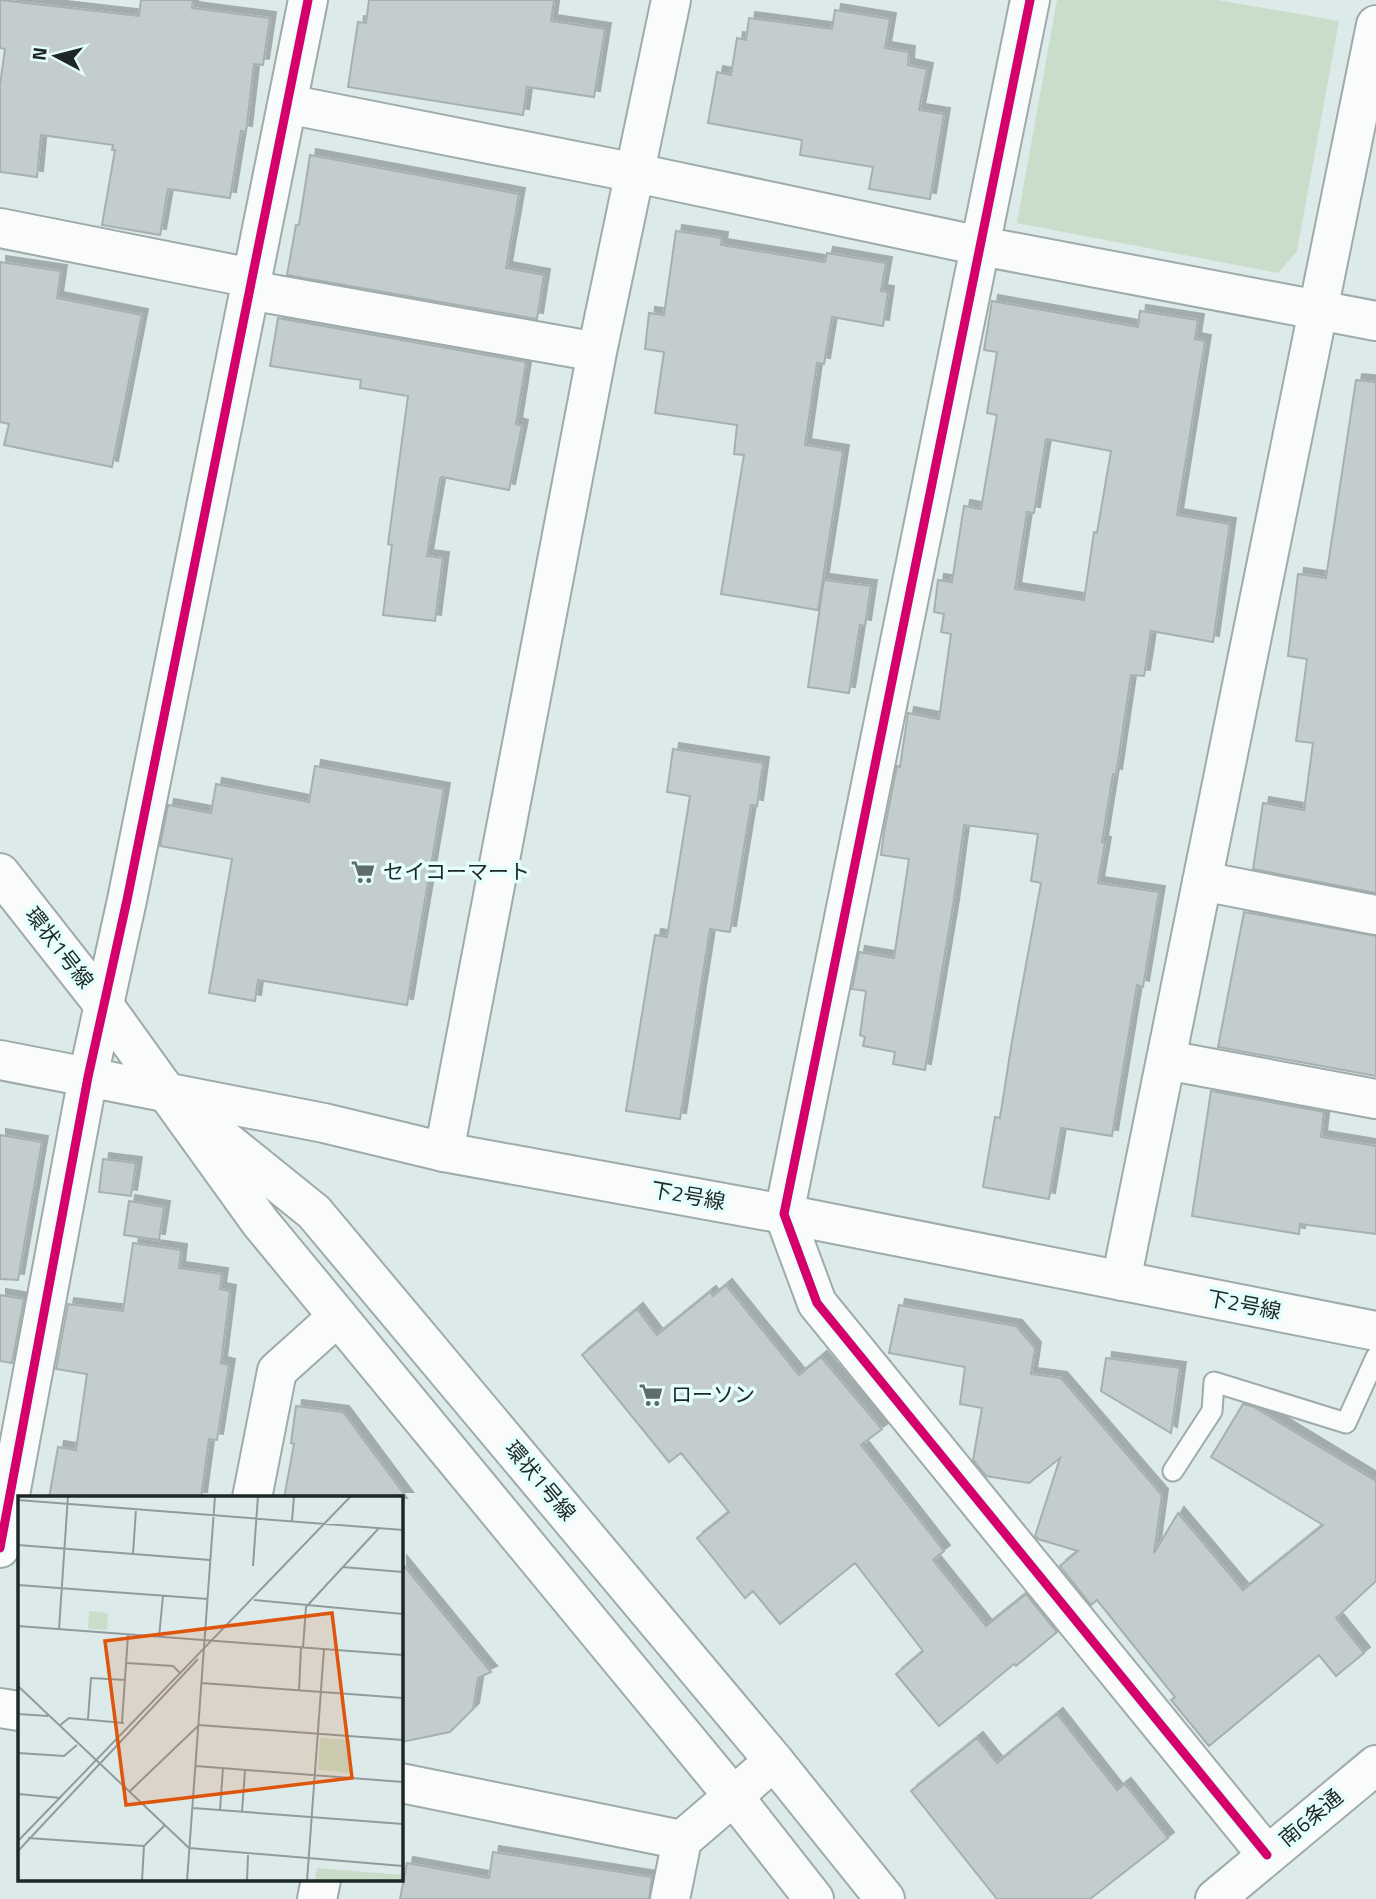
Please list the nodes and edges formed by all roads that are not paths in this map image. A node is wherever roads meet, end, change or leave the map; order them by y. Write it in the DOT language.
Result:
graph roads {
  1 [pos="308,0"];
  2 [pos="671,0"];
  3 [pos="1030,0"];
  4 [pos="1376,26"];
  5 [pos="287,104"];
  6 [pos="636,173"];
  7 [pos="0,228"];
  8 [pos="981,246"];
  9 [pos="251,284"];
  10 [pos="1318,309"];
  11 [pos="1376,321"];
  12 [pos="597,352"];
  13 [pos="0,873"];
  14 [pos="1202,881"];
  15 [pos="1376,915"];
  16 [pos="103,1004"];
  17 [pos="0,1060"];
  18 [pos="1166,1060"];
  19 [pos="88,1077"];
  20 [pos="166,1093"];
  21 [pos="1376,1100"];
  22 [pos="444,1152"];
  23 [pos="784,1214"];
  24 [pos="1121,1281"];
  25 [pos="337,1317"];
  26 [pos="1376,1331"];
  27 [pos="1376,1357"];
  28 [pos="10,1447"];
  29 [pos="1174,1471"];
  30 [pos="253,1496"];
  31 [pos="0,1548"];
  32 [pos="0,1708"];
  33 [pos="18,1711"];
  34 [pos="774,1761"];
  35 [pos="1376,1765"];
  36 [pos="402,1783"];
  37 [pos="734,1797"];
  38 [pos="682,1840"];
  39 [pos="1267,1855"];
  40 [pos="670,1899"];
  41 [pos="814,1899"];
  42 [pos="885,1899"];
  43 [pos="1215,1899"];
  1 -- 5 [label="street"];
  2 -- 6 [label="street"];
  3 -- 8 [label="street"];
  4 -- 10 [label="street"];
  5 -- 6 [label="street"];
  5 -- 9 [label="street"];
  6 -- 8 [label="street"];
  6 -- 12 [label="street"];
  7 -- 9 [label="street"];
  8 -- 10 [label="street"];
  8 -- 23 [label="street"];
  9 -- 12 [label="street"];
  9 -- 16 [label="street"];
  10 -- 11 [label="street"];
  10 -- 14 [label="street"];
  12 -- 22 [label="street"];
  13 -- 16 [label="street, 環状1号線"];
  14 -- 15 [label="street"];
  14 -- 18 [label="street"];
  16 -- 19 [label="street"];
  16 -- 20 [label="street, 環状1号線"];
  17 -- 19 [label="street, 下2号線"];
  18 -- 21 [label="street"];
  18 -- 24 [label="street"];
  19 -- 20 [label="street, 下2号線"];
  19 -- 28 [label="street"];
  20 -- 22 [label="street, 下2号線"];
  20 -- 25 [label="street, 環状1号線"];
  20 -- 34 [label="street, 環状1号線"];
  22 -- 23 [label="street, 下2号線"];
  23 -- 24 [label="street, 下2号線"];
  23 -- 39 [label="street"];
  24 -- 26 [label="street, 下2号線"];
  25 -- 30 [label="street"];
  25 -- 37 [label="street, 環状1号線"];
  27 -- 29 [label="lane"];
  28 -- 31 [label="street"];
  32 -- 33 [label="street"];
  34 -- 37 [label="street"];
  34 -- 42 [label="street, 環状1号線"];
  35 -- 39 [label="street, 南6条通"];
  36 -- 38 [label="street"];
  37 -- 38 [label="street"];
  37 -- 41 [label="street, 環状1号線"];
  38 -- 40 [label="street"];
  39 -- 43 [label="street, 南6条通"];
}
